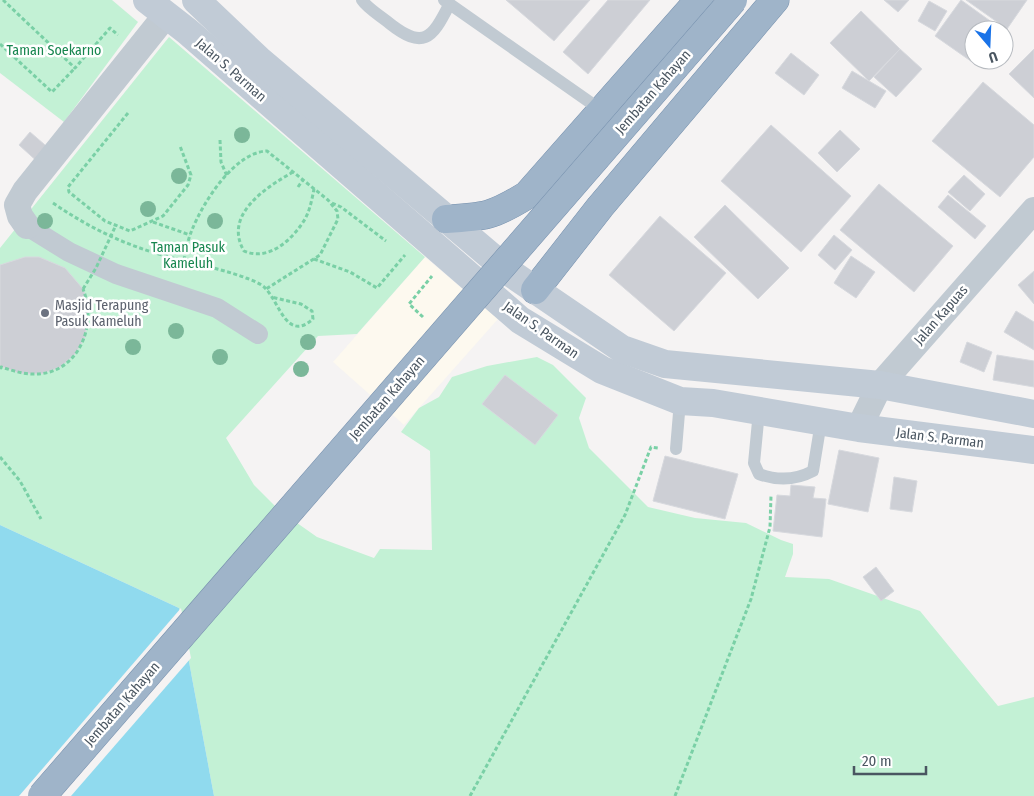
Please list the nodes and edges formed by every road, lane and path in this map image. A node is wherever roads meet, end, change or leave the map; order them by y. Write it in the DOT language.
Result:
graph roads {
  1 [pos="4,0"];
  2 [pos="196,0"];
  3 [pos="362,0"];
  4 [pos="699,0"];
  5 [pos="733,0"];
  6 [pos="775,0"];
  7 [pos="446,2"];
  8 [pos="157,8"];
  9 [pos="0,44"];
  10 [pos="137,52"];
  11 [pos="75,68"];
  12 [pos="603,108"];
  13 [pos="128,113"];
  14 [pos="220,140"];
  15 [pos="180,146"];
  16 [pos="568,151"];
  17 [pos="293,172"];
  18 [pos="227,176"];
  19 [pos="303,180"];
  20 [pos="298,187"];
  21 [pos="314,188"];
  22 [pos="329,201"];
  23 [pos="53,203"];
  24 [pos="600,207"];
  25 [pos="1034,210"];
  26 [pos="446,219"];
  27 [pos="152,222"];
  28 [pos="116,225"];
  29 [pos="27,226"];
  30 [pos="190,235"];
  31 [pos="391,245"];
  32 [pos="398,250"];
  33 [pos="314,259"];
  34 [pos="184,260"];
  35 [pos="266,289"];
  36 [pos="535,290"];
  37 [pos="271,296"];
  38 [pos="258,334"];
  39 [pos="0,369"];
  40 [pos="880,385"];
  41 [pos="680,401"];
  42 [pos="759,411"];
  43 [pos="1034,414"];
  44 [pos="821,422"];
  45 [pos="859,428"];
  46 [pos="676,449"];
  47 [pos="1034,450"];
  48 [pos="0,457"];
  49 [pos="771,479"];
  50 [pos="41,519"];
  51 [pos="42,796"];
  52 [pos="470,796"];
  53 [pos="675,796"];
  1 -- 11 [label="path"];
  2 -- 26 [label="main road, Jalan S. Parman"];
  3 -- 7 [label="lane"];
  4 -- 12 [label="highway"];
  5 -- 51 [label="highway, Jembatan Kahayan, bridge"];
  6 -- 24 [label="highway"];
  7 -- 12 [label="lane"];
  8 -- 10 [label="street"];
  8 -- 41 [label="main road, Jalan S. Parman"];
  9 -- 11 [label="path"];
  10 -- 11 [label="path"];
  10 -- 29 [label="street"];
  12 -- 16 [label="highway"];
  13 -- 27 [label="path"];
  14 -- 18 [label="path"];
  15 -- 27 [label="path"];
  16 -- 24 [label="highway"];
  16 -- 26 [label="highway"];
  17 -- 18 [label="path"];
  17 -- 19 [label="path"];
  17 -- 21 [label="path"];
  18 -- 30 [label="path"];
  19 -- 20 [label="path"];
  19 -- 21 [label="path"];
  21 -- 22 [label="path"];
  22 -- 31 [label="path"];
  22 -- 33 [label="path"];
  23 -- 34 [label="path"];
  24 -- 36 [label="highway"];
  25 -- 40 [label="street, Jalan Kapuas"];
  26 -- 36 [label="main road, Jalan S. Parman"];
  27 -- 30 [label="path"];
  28 -- 39 [label="path, bridge"];
  29 -- 38 [label="street"];
  30 -- 34 [label="path"];
  32 -- 33 [label="path"];
  33 -- 35 [label="path"];
  34 -- 35 [label="path"];
  35 -- 37 [label="path"];
  36 -- 40 [label="main road, Jalan S. Parman"];
  37 -- 37 [label="path"];
  40 -- 43 [label="main road, Jalan S. Parman"];
  40 -- 45 [label="street, Jalan Kapuas"];
  41 -- 42 [label="main road, Jalan S. Parman"];
  41 -- 46 [label="lane"];
  42 -- 44 [label="main road, Jalan S. Parman"];
  42 -- 49 [label="lane"];
  44 -- 45 [label="main road, Jalan S. Parman"];
  44 -- 49 [label="lane"];
  45 -- 47 [label="main road, Jalan S. Parman"];
  46 -- 52 [label="path"];
  48 -- 50 [label="path"];
  49 -- 53 [label="path"];
}
